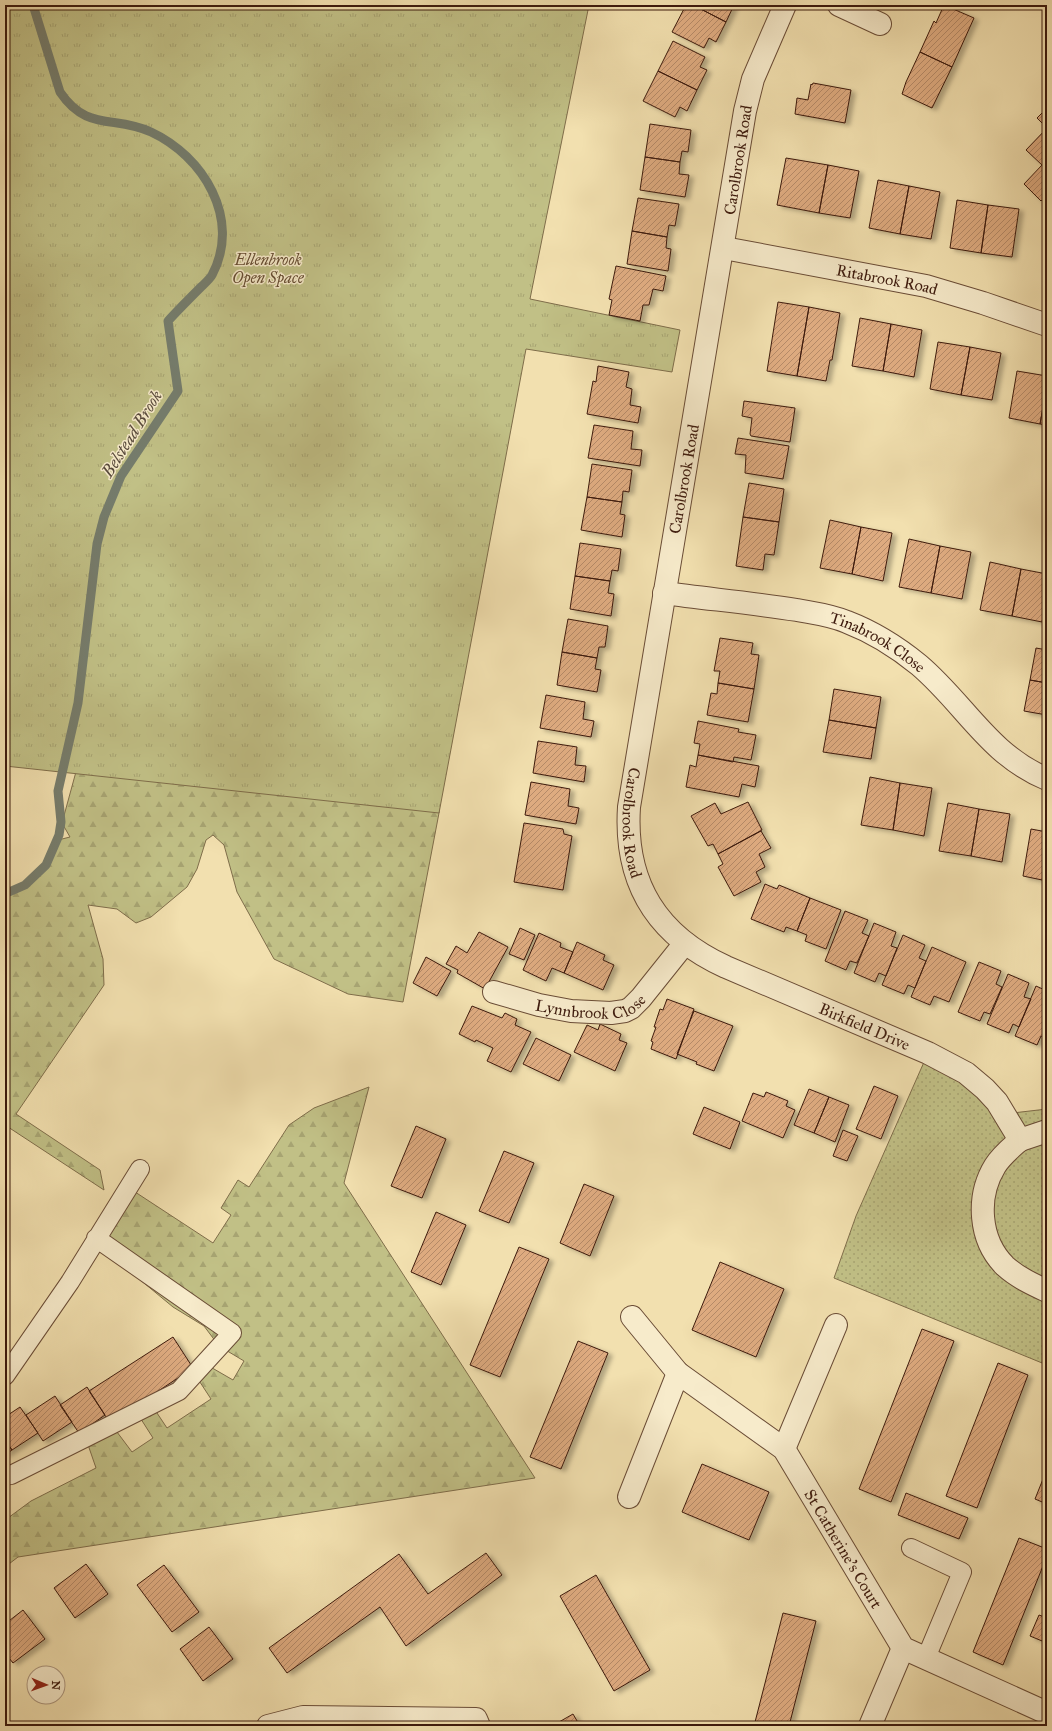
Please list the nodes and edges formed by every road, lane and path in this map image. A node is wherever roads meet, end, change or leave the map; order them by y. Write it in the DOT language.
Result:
graph roads {
  1 [pos="785,5"];
  2 [pos="839,5"];
  3 [pos="880,24"];
  4 [pos="724,248"];
  5 [pos="1047,325"];
  6 [pos="664,594"];
  7 [pos="1047,779"];
  8 [pos="685,943"];
  9 [pos="494,992"];
  10 [pos="1047,1131"];
  11 [pos="1020,1140"];
  12 [pos="140,1169"];
  13 [pos="96,1238"];
  14 [pos="1047,1291"];
  15 [pos="632,1317"];
  16 [pos="836,1325"];
  17 [pos="678,1373"];
  18 [pos="5,1376"];
  19 [pos="784,1449"];
  20 [pos="5,1476"];
  21 [pos="629,1497"];
  22 [pos="911,1548"];
  23 [pos="904,1648"];
  24 [pos="926,1658"];
  25 [pos="1047,1713"];
  26 [pos="268,1726"];
  27 [pos="479,1726"];
  28 [pos="870,1726"];
  1 -- 4 [label="street, Carolbrook Road"];
  2 -- 3 [label="street"];
  4 -- 5 [label="street, Ritabrook Road"];
  4 -- 6 [label="street, Carolbrook Road"];
  6 -- 7 [label="street, Tinabrook Close"];
  6 -- 8 [label="street, Carolbrook Road"];
  8 -- 9 [label="street, Lynnbrook Close"];
  8 -- 11 [label="street, Birkfield Drive"];
  10 -- 11 [label="street"];
  11 -- 14 [label="street"];
  12 -- 13 [label="lane"];
  13 -- 18 [label="lane"];
  13 -- 20 [label="lane"];
  15 -- 17 [label="street, St Catherine's Court"];
  16 -- 19 [label="street"];
  17 -- 19 [label="street, St Catherine's Court"];
  17 -- 21 [label="street"];
  19 -- 23 [label="street, St Catherine's Court"];
  22 -- 24 [label="lane"];
  23 -- 24 [label="street"];
  23 -- 28 [label="street"];
  24 -- 25 [label="street"];
  26 -- 27 [label="street"];
}
